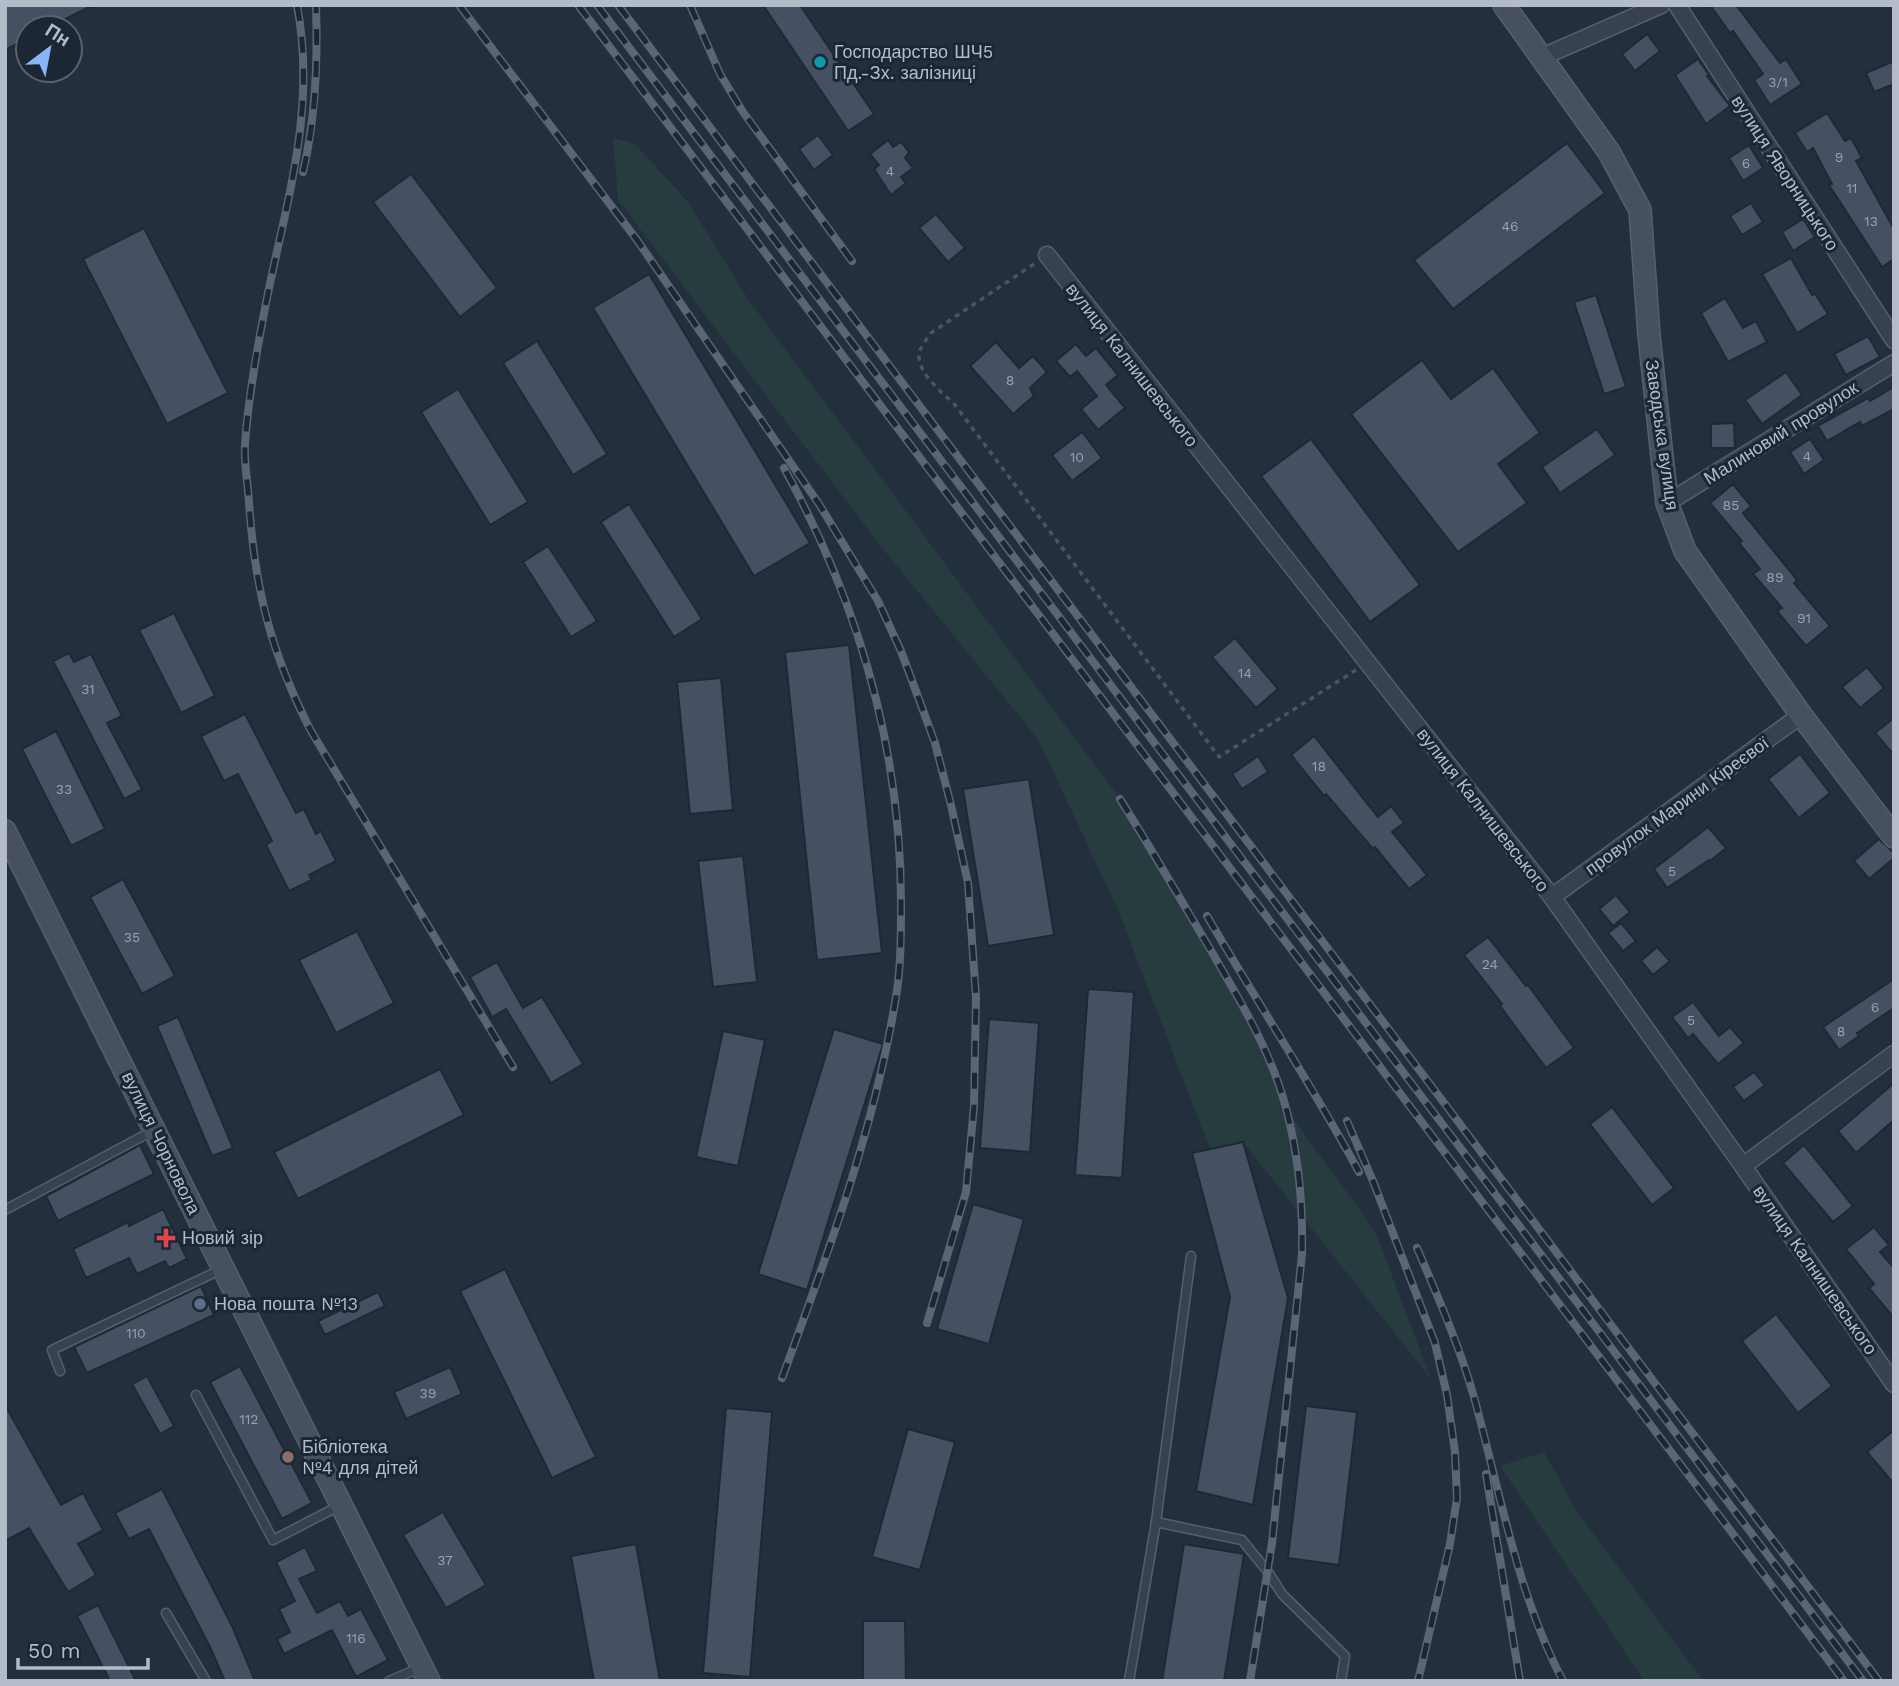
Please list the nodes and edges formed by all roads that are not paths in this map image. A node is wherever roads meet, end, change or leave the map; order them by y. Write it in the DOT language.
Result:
graph roads {
  1 [pos="1504,5"];
  2 [pos="1661,5"];
  3 [pos="1677,5"];
  4 [pos="1542,57"];
  5 [pos="1047,255"];
  6 [pos="1894,340"];
  7 [pos="1894,363"];
  8 [pos="1667,503"];
  9 [pos="1801,715"];
  10 [pos="5,831"];
  11 [pos="1894,837"];
  12 [pos="1552,897"];
  13 [pos="1894,1054"];
  14 [pos="154,1130"];
  15 [pos="1743,1166"];
  16 [pos="5,1210"];
  17 [pos="1191,1256"];
  18 [pos="223,1269"];
  19 [pos="60,1371"];
  20 [pos="1894,1384"];
  21 [pos="196,1395"];
  22 [pos="341,1505"];
  23 [pos="1156,1522"];
  24 [pos="166,1612"];
  25 [pos="425,1674"];
  26 [pos="206,1681"];
  27 [pos="389,1681"];
  28 [pos="1129,1681"];
  29 [pos="1341,1681"];
  1 -- 4 [label="street, Заводська вулиця"];
  2 -- 4 [label="street"];
  3 -- 6 [label="street, вулиця Яворницького"];
  4 -- 8 [label="street, Заводська вулиця"];
  5 -- 12 [label="street, вулиця Калнишевського"];
  7 -- 8 [label="street, Малиновий провулок"];
  8 -- 9 [label="street, Заводська вулиця"];
  9 -- 11 [label="street, Заводська вулиця"];
  9 -- 12 [label="street, провулок Марини Кіреєвої"];
  10 -- 14 [label="street, вулиця Чорновола"];
  12 -- 15 [label="street, вулиця Калнишевського"];
  13 -- 15 [label="street"];
  14 -- 16 [label="lane"];
  14 -- 18 [label="street, вулиця Чорновола"];
  15 -- 20 [label="street, вулиця Калнишевського"];
  17 -- 23 [label="lane"];
  18 -- 19 [label="lane"];
  18 -- 22 [label="street, вулиця Чорновола"];
  21 -- 22 [label="lane"];
  22 -- 25 [label="street, вулиця Чорновола"];
  23 -- 28 [label="lane"];
  23 -- 29 [label="lane"];
  24 -- 26 [label="lane"];
  25 -- 27 [label="lane"];
}
